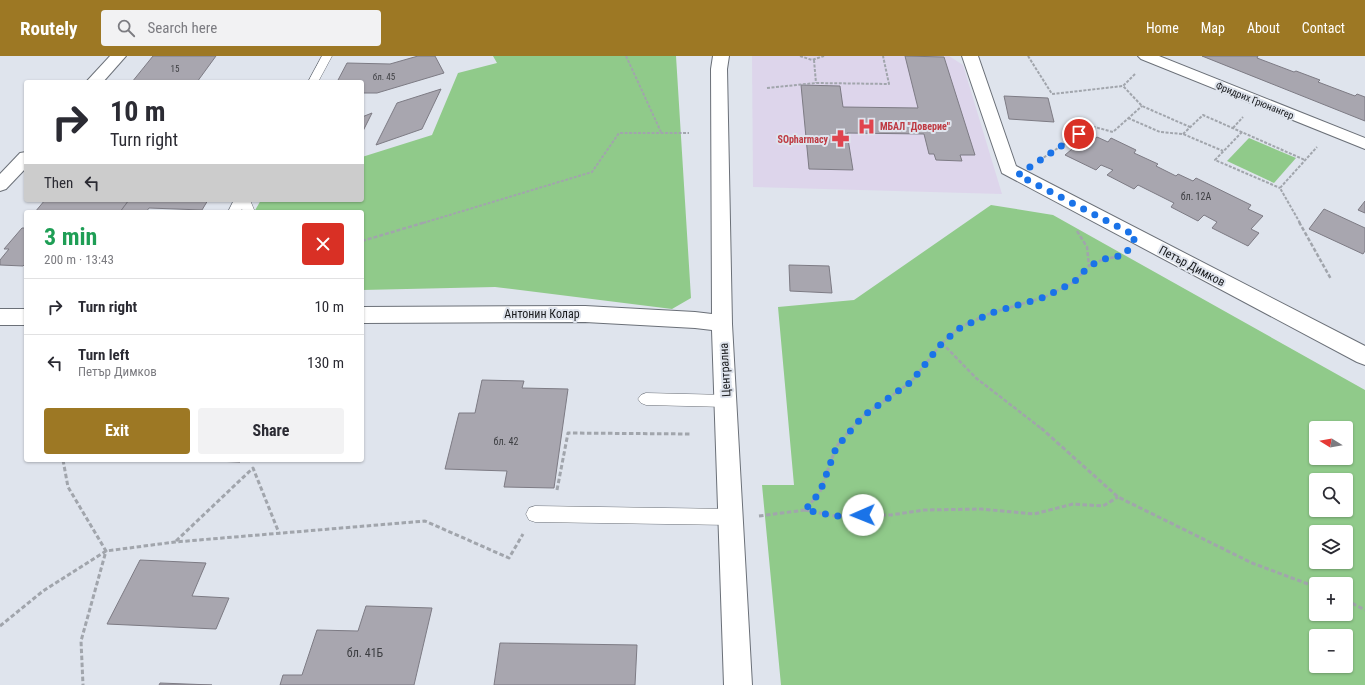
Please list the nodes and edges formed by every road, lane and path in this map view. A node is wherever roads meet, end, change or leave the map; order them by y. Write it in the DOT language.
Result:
graph roads {
  1 [pos="118,56"];
  2 [pos="327,56"];
  3 [pos="626,56"];
  4 [pos="721,56"];
  5 [pos="800,56"];
  6 [pos="824,56"];
  7 [pos="883,56"];
  8 [pos="970,56"];
  9 [pos="1028,56"];
  10 [pos="1148,57"];
  11 [pos="814,60"];
  12 [pos="96,80"];
  13 [pos="314,80"];
  14 [pos="816,83"];
  15 [pos="1123,86"];
  16 [pos="767,88"];
  17 [pos="1142,106"];
  18 [pos="1128,118"];
  19 [pos="1190,127"];
  20 [pos="1331,131"];
  21 [pos="661,132"];
  22 [pos="1242,132"];
  23 [pos="689,133"];
  24 [pos="1183,134"];
  25 [pos="1365,144"];
  26 [pos="1223,152"];
  27 [pos="24,159"];
  28 [pos="1305,160"];
  29 [pos="1018,175"];
  30 [pos="0,185"];
  31 [pos="1280,188"];
  32 [pos="1136,236"];
  33 [pos="364,240"];
  34 [pos="1331,279"];
  35 [pos="364,315"];
  36 [pos="0,317"];
  37 [pos="24,317"];
  38 [pos="722,324"];
  39 [pos="942,343"];
  40 [pos="1365,356"];
  41 [pos="646,399"];
  42 [pos="726,401"];
  43 [pos="691,434"];
  44 [pos="63,462"];
  45 [pos="1118,497"];
  46 [pos="805,510"];
  47 [pos="535,514"];
  48 [pos="742,517"];
  49 [pos="279,533"];
  50 [pos="175,542"];
  51 [pos="106,551"];
  52 [pos="1309,584"];
  53 [pos="1353,604"];
  54 [pos="1365,610"];
  55 [pos="0,626"];
  56 [pos="83,685"];
  57 [pos="738,685"];
  1 -- 12 [label="street"];
  2 -- 13 [label="lane"];
  3 -- 21 [label="path"];
  4 -- 38 [label="street, Централна"];
  5 -- 11 [label="path"];
  6 -- 11 [label="path"];
  7 -- 14 [label="path"];
  8 -- 29 [label="street"];
  9 -- 15 [label="path"];
  10 -- 15 [label="path"];
  10 -- 20 [label="street, Фридрих Грюнангер"];
  11 -- 14 [label="path"];
  14 -- 16 [label="path"];
  15 -- 17 [label="path"];
  17 -- 18 [label="path"];
  17 -- 19 [label="path"];
  18 -- 24 [label="path"];
  18 -- 29 [label="path"];
  19 -- 22 [label="path"];
  19 -- 24 [label="path"];
  20 -- 25 [label="street, Фридрих Грюнангер"];
  20 -- 28 [label="path"];
  21 -- 23 [label="path"];
  21 -- 33 [label="path"];
  22 -- 26 [label="path"];
  22 -- 28 [label="path"];
  24 -- 26 [label="path"];
  26 -- 31 [label="path"];
  27 -- 30 [label="street"];
  28 -- 31 [label="path"];
  29 -- 32 [label="street, Петър Димков"];
  31 -- 34 [label="path"];
  32 -- 39 [label="path"];
  32 -- 40 [label="street, Петър Димков"];
  35 -- 38 [label="street, Антонин Колар"];
  36 -- 37 [label="street"];
  38 -- 42 [label="street, Централна"];
  39 -- 45 [label="path"];
  39 -- 46 [label="path"];
  41 -- 42 [label="lane"];
  42 -- 48 [label="street, Централна"];
  43 -- 47 [label="path"];
  44 -- 51 [label="path"];
  45 -- 46 [label="path"];
  45 -- 52 [label="path"];
  46 -- 48 [label="path"];
  47 -- 48 [label="lane"];
  47 -- 49 [label="path"];
  48 -- 57 [label="street, Централна"];
  49 -- 50 [label="path"];
  49 -- 50 [label="path"];
  50 -- 51 [label="path"];
  51 -- 55 [label="path"];
  51 -- 56 [label="path"];
  53 -- 54 [label="path"];
}
